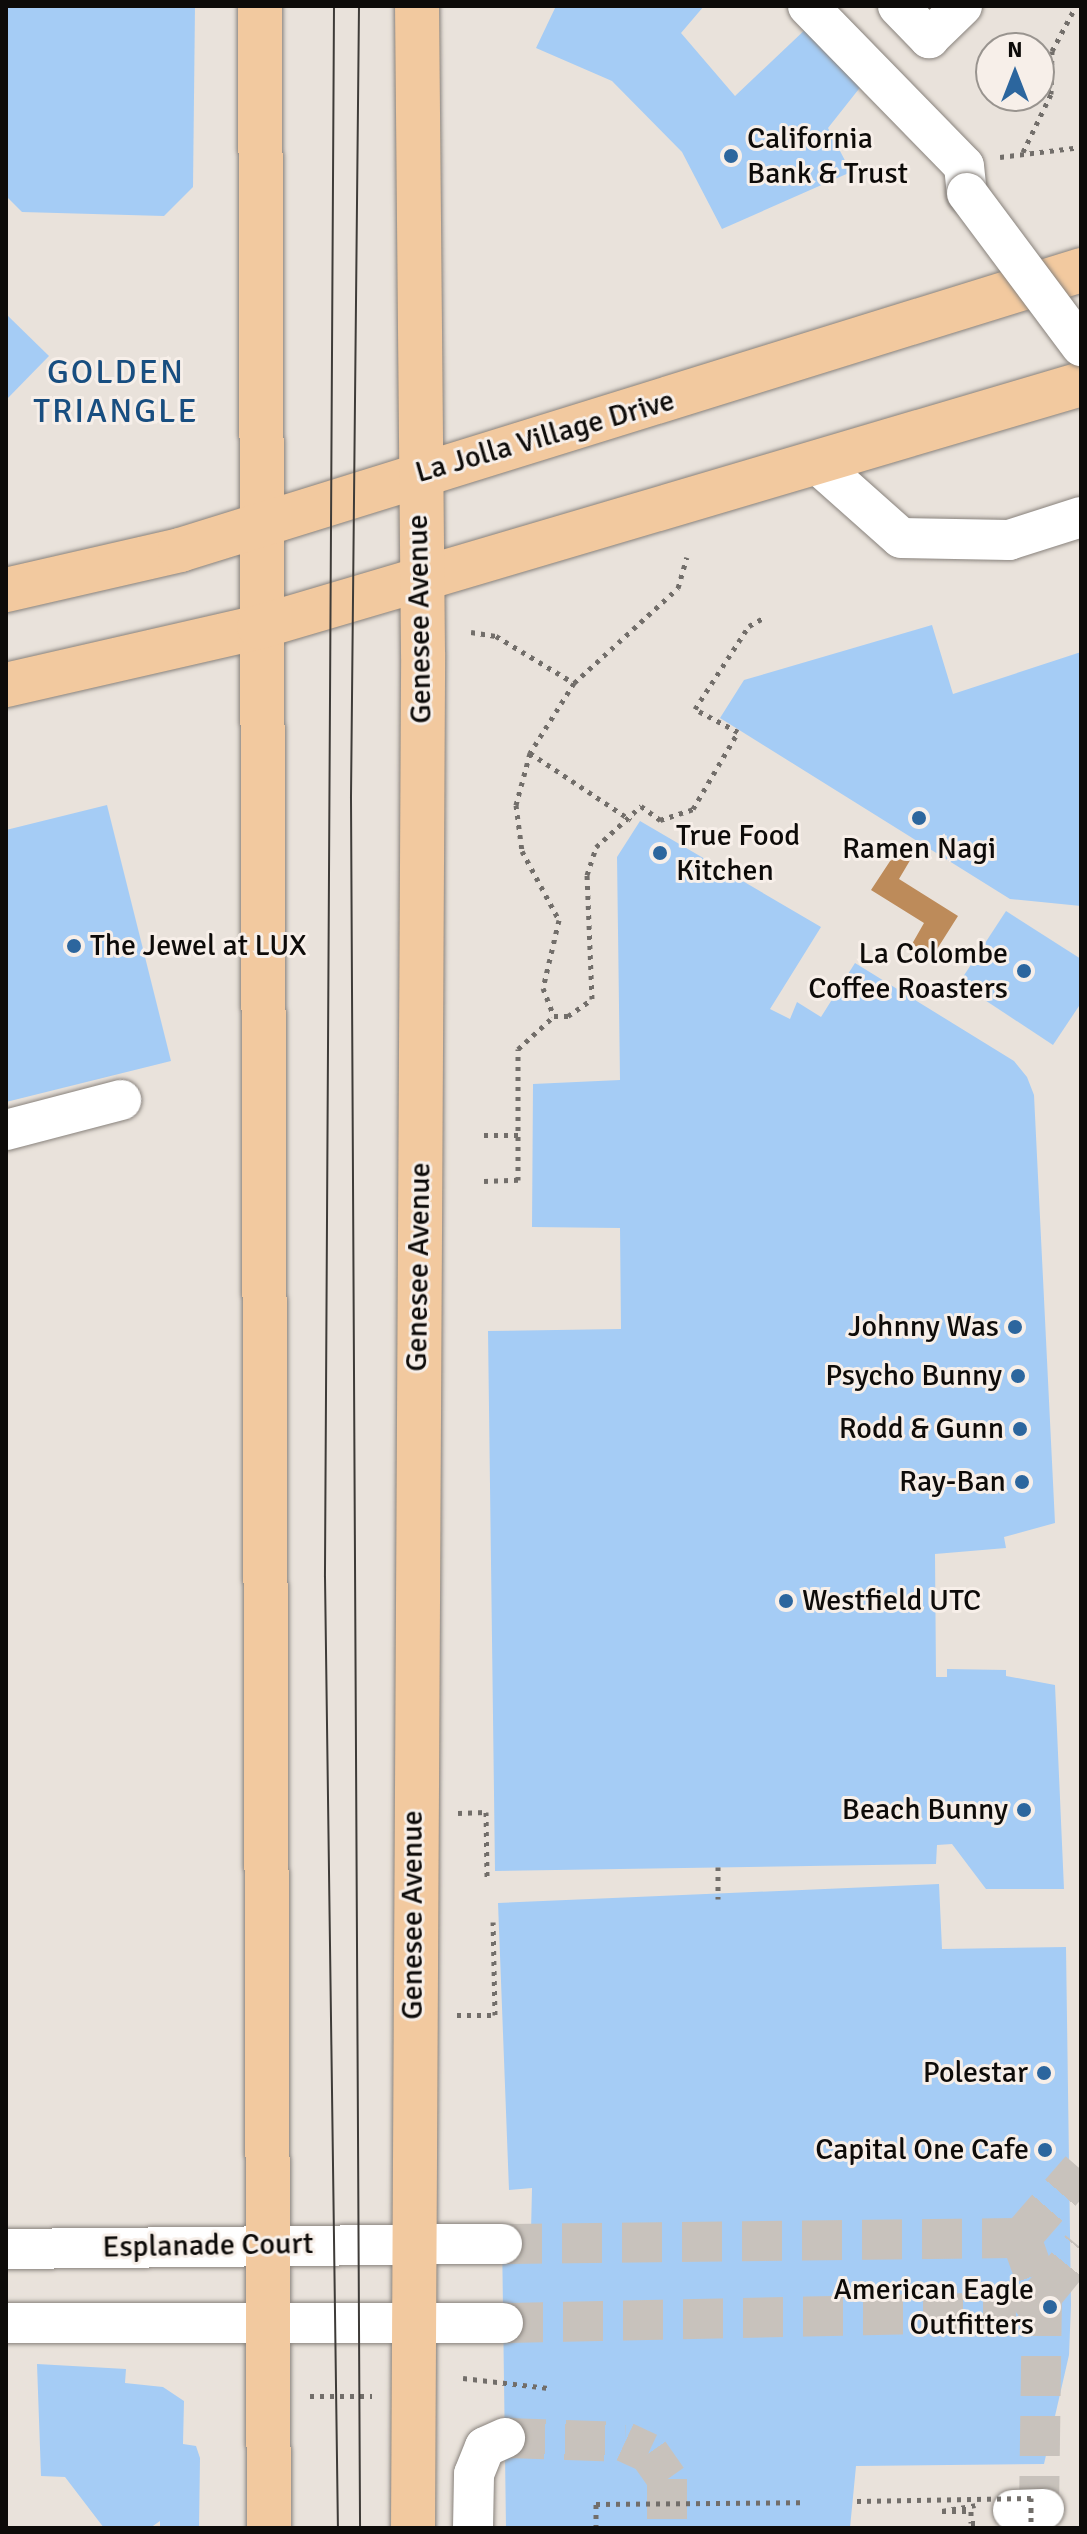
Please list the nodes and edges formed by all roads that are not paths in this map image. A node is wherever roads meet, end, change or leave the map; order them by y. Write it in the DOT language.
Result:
graph roads {
  1 [pos="260,6"];
  2 [pos="417,6"];
  3 [pos="808,6"];
  4 [pos="898,6"];
  5 [pos="962,6"];
  6 [pos="1081,270"];
  7 [pos="1081,346"];
  8 [pos="1081,384"];
  9 [pos="820,466"];
  10 [pos="416,473"];
  11 [pos="1081,517"];
  12 [pos="258,524"];
  13 [pos="419,582"];
  14 [pos="6,590"];
  15 [pos="259,627"];
  16 [pos="6,685"];
  17 [pos="121,1100"];
  18 [pos="6,1130"];
  19 [pos="411,2244"];
  20 [pos="502,2244"];
  21 [pos="266,2245"];
  22 [pos="6,2249"];
  23 [pos="266,2322"];
  24 [pos="6,2323"];
  25 [pos="410,2323"];
  26 [pos="503,2323"];
  27 [pos="505,2438"];
  28 [pos="269,2528"];
  29 [pos="413,2528"];
  30 [pos="473,2528"];
  1 -- 12 [label="main road"];
  2 -- 10 [label="main road, Genesee Avenue"];
  3 -- 7 [label="street, bridge"];
  4 -- 5 [label="street"];
  6 -- 10 [label="main road, La Jolla Village Drive"];
  8 -- 9 [label="main road"];
  9 -- 11 [label="street"];
  9 -- 13 [label="main road"];
  10 -- 12 [label="main road, La Jolla Village Drive"];
  10 -- 13 [label="main road, Genesee Avenue"];
  12 -- 14 [label="main road, La Jolla Village Drive"];
  12 -- 15 [label="main road"];
  13 -- 15 [label="main road"];
  13 -- 19 [label="main road, Genesee Avenue"];
  15 -- 16 [label="main road"];
  15 -- 21 [label="main road"];
  17 -- 18 [label="street"];
  19 -- 20 [label="street, Esplanade Court"];
  19 -- 21 [label="street, Esplanade Court"];
  19 -- 25 [label="main road, Genesee Avenue"];
  21 -- 22 [label="street, Esplanade Court"];
  21 -- 23 [label="main road"];
  23 -- 24 [label="street"];
  23 -- 25 [label="street"];
  23 -- 28 [label="main road"];
  25 -- 26 [label="street"];
  25 -- 29 [label="main road, Genesee Avenue"];
  27 -- 30 [label="street"];
}
